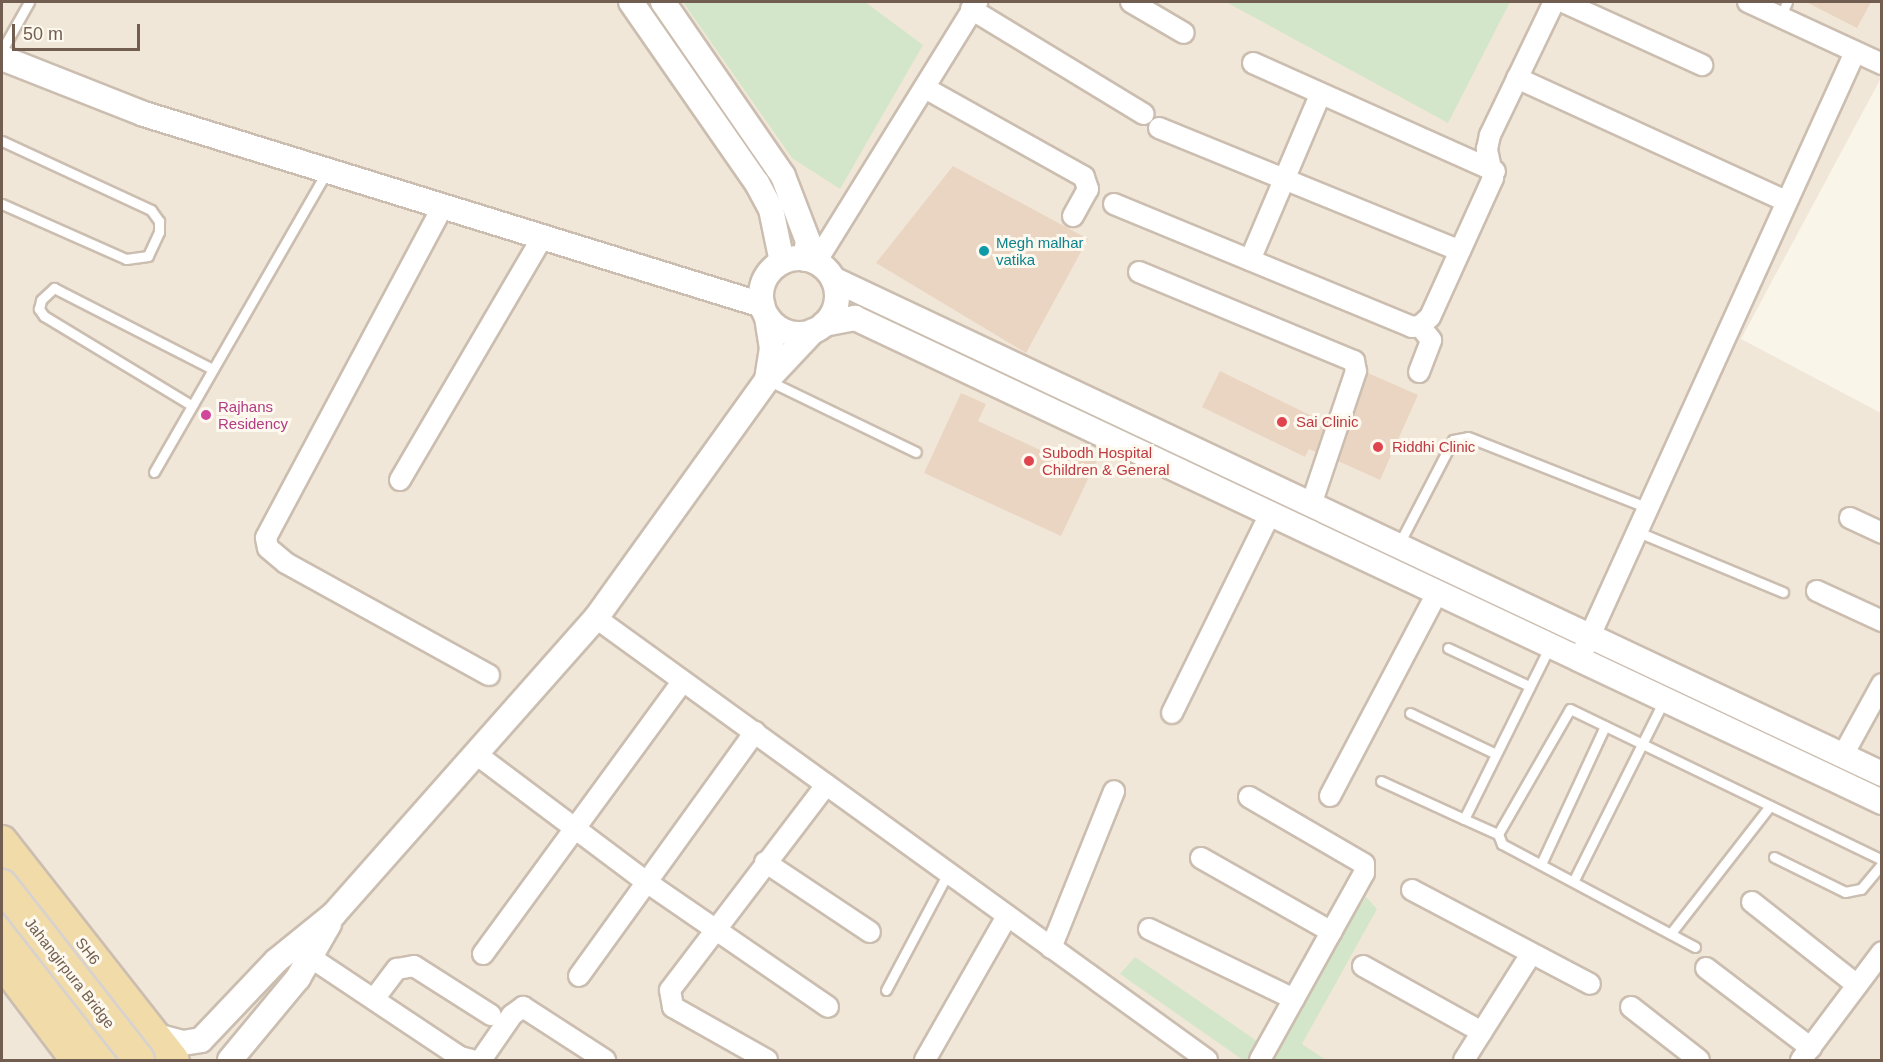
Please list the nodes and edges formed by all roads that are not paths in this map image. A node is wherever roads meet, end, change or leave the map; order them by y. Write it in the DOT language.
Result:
graph roads {
  1 [pos="29,2"];
  2 [pos="632,2"];
  3 [pos="663,2"];
  4 [pos="1131,2"];
  5 [pos="1554,2"];
  6 [pos="1563,2"];
  7 [pos="1748,2"];
  8 [pos="974,5"];
  9 [pos="1784,8"];
  10 [pos="1184,33"];
  11 [pos="2,50"];
  12 [pos="1855,52"];
  13 [pos="2,58"];
  14 [pos="1253,63"];
  15 [pos="1881,64"];
  16 [pos="1702,65"];
  17 [pos="1517,78"];
  18 [pos="925,88"];
  19 [pos="1320,95"];
  20 [pos="1144,114"];
  21 [pos="1160,128"];
  22 [pos="2,141"];
  23 [pos="327,171"];
  24 [pos="1495,171"];
  25 [pos="1284,179"];
  26 [pos="1786,201"];
  27 [pos="2,204"];
  28 [pos="1114,204"];
  29 [pos="443,206"];
  30 [pos="1073,216"];
  31 [pos="543,236"];
  32 [pos="1460,251"];
  33 [pos="1250,260"];
  34 [pos="801,266"];
  35 [pos="1139,272"];
  36 [pos="713,289"];
  37 [pos="764,311"];
  38 [pos="1420,326"];
  39 [pos="819,328"];
  40 [pos="212,369"];
  41 [pos="1419,372"];
  42 [pos="767,380"];
  43 [pos="191,405"];
  44 [pos="916,452"];
  45 [pos="154,472"];
  46 [pos="400,480"];
  47 [pos="1311,505"];
  48 [pos="1648,508"];
  49 [pos="1270,514"];
  50 [pos="1850,518"];
  51 [pos="1638,532"];
  52 [pos="1881,534"];
  53 [pos="1398,546"];
  54 [pos="1817,591"];
  55 [pos="1437,592"];
  56 [pos="1783,592"];
  57 [pos="596,618"];
  58 [pos="1881,621"];
  59 [pos="1590,636"];
  60 [pos="1550,646"];
  61 [pos="1448,648"];
  62 [pos="1579,660"];
  63 [pos="489,675"];
  64 [pos="683,681"];
  65 [pos="1881,684"];
  66 [pos="1529,686"];
  67 [pos="1664,699"];
  68 [pos="1172,713"];
  69 [pos="1410,713"];
  70 [pos="1605,726"];
  71 [pos="755,732"];
  72 [pos="1641,744"];
  73 [pos="1494,753"];
  74 [pos="476,754"];
  75 [pos="1843,755"];
  76 [pos="1881,774"];
  77 [pos="1381,781"];
  78 [pos="826,785"];
  79 [pos="1114,791"];
  80 [pos="1330,796"];
  81 [pos="1249,797"];
  82 [pos="1881,802"];
  83 [pos="1770,806"];
  84 [pos="1464,819"];
  85 [pos="574,829"];
  86 [pos="1498,834"];
  87 [pos="2,841"];
  88 [pos="1774,857"];
  89 [pos="1201,858"];
  90 [pos="765,862"];
  91 [pos="1881,862"];
  92 [pos="1541,864"];
  93 [pos="948,873"];
  94 [pos="1574,880"];
  95 [pos="645,881"];
  96 [pos="2,885"];
  97 [pos="1412,890"];
  98 [pos="1752,902"];
  99 [pos="334,914"];
  100 [pos="1007,916"];
  101 [pos="2,924"];
  102 [pos="713,928"];
  103 [pos="1149,929"];
  104 [pos="870,932"];
  105 [pos="1332,932"];
  106 [pos="1671,933"];
  107 [pos="1695,947"];
  108 [pos="1051,948"];
  109 [pos="1881,952"];
  110 [pos="483,954"];
  111 [pos="1530,954"];
  112 [pos="310,957"];
  113 [pos="2,962"];
  114 [pos="1363,966"];
  115 [pos="1706,968"];
  116 [pos="579,976"];
  117 [pos="1590,984"];
  118 [pos="1857,985"];
  119 [pos="885,990"];
  120 [pos="374,999"];
  121 [pos="1294,999"];
  122 [pos="828,1007"];
  123 [pos="1631,1007"];
  124 [pos="491,1015"];
  125 [pos="1482,1032"];
  126 [pos="153,1035"];
  127 [pos="1806,1054"];
  128 [pos="76,1060"];
  129 [pos="107,1060"];
  130 [pos="121,1060"];
  131 [pos="139,1060"];
  132 [pos="174,1060"];
  133 [pos="230,1060"];
  134 [pos="472,1060"];
  135 [pos="481,1060"];
  136 [pos="605,1060"];
  137 [pos="767,1060"];
  138 [pos="925,1060"];
  139 [pos="1207,1060"];
  140 [pos="1260,1060"];
  141 [pos="1464,1060"];
  142 [pos="1699,1060"];
  1 -- 11 [label="lane"];
  2 -- 34 [label="street"];
  3 -- 34 [label="street"];
  4 -- 10 [label="street"];
  5 -- 17 [label="street"];
  6 -- 16 [label="street"];
  7 -- 9 [label="street"];
  8 -- 18 [label="street"];
  8 -- 20 [label="street"];
  9 -- 12 [label="street"];
  12 -- 15 [label="street"];
  12 -- 26 [label="street"];
  13 -- 23 [label="street"];
  14 -- 19 [label="street"];
  17 -- 24 [label="street"];
  17 -- 26 [label="street"];
  18 -- 30 [label="street"];
  18 -- 34 [label="street"];
  19 -- 24 [label="street"];
  19 -- 25 [label="street"];
  21 -- 25 [label="street"];
  22 -- 27 [label="lane"];
  23 -- 29 [label="street"];
  23 -- 40 [label="lane"];
  24 -- 32 [label="street"];
  25 -- 32 [label="street"];
  25 -- 33 [label="street"];
  26 -- 48 [label="street"];
  28 -- 33 [label="street"];
  29 -- 31 [label="street"];
  29 -- 63 [label="street"];
  31 -- 36 [label="street"];
  31 -- 46 [label="street"];
  32 -- 38 [label="street"];
  33 -- 38 [label="street"];
  34 -- 36 [label="street"];
  34 -- 37 [label="street"];
  34 -- 39 [label="street"];
  34 -- 47 [label="street"];
  35 -- 47 [label="street"];
  36 -- 37 [label="street"];
  37 -- 39 [label="street"];
  37 -- 42 [label="street"];
  38 -- 41 [label="street"];
  39 -- 42 [label="street"];
  39 -- 49 [label="street"];
  40 -- 43 [label="lane"];
  40 -- 43 [label="lane"];
  42 -- 44 [label="lane"];
  42 -- 57 [label="street"];
  43 -- 45 [label="lane"];
  47 -- 53 [label="street"];
  48 -- 51 [label="street"];
  48 -- 53 [label="lane"];
  49 -- 55 [label="street"];
  49 -- 68 [label="street"];
  50 -- 52 [label="street"];
  51 -- 56 [label="lane"];
  51 -- 59 [label="street"];
  53 -- 59 [label="street"];
  54 -- 58 [label="street"];
  55 -- 60 [label="street"];
  55 -- 80 [label="street"];
  57 -- 64 [label="street"];
  57 -- 74 [label="street"];
  59 -- 62 [label="street"];
  59 -- 75 [label="street"];
  60 -- 62 [label="street"];
  60 -- 66 [label="lane"];
  61 -- 66 [label="lane"];
  62 -- 67 [label="street"];
  64 -- 71 [label="street"];
  64 -- 85 [label="street"];
  65 -- 75 [label="street"];
  66 -- 73 [label="lane"];
  67 -- 72 [label="lane"];
  67 -- 82 [label="street"];
  69 -- 73 [label="lane"];
  70 -- 72 [label="lane"];
  70 -- 86 [label="lane"];
  70 -- 92 [label="lane"];
  71 -- 78 [label="street"];
  71 -- 95 [label="street"];
  72 -- 83 [label="lane"];
  72 -- 94 [label="lane"];
  73 -- 84 [label="lane"];
  74 -- 85 [label="street"];
  74 -- 99 [label="street"];
  75 -- 76 [label="street"];
  77 -- 84 [label="lane"];
  78 -- 90 [label="street"];
  78 -- 93 [label="street"];
  79 -- 108 [label="street"];
  81 -- 105 [label="street"];
  83 -- 91 [label="lane"];
  83 -- 106 [label="lane"];
  84 -- 86 [label="lane"];
  85 -- 95 [label="street"];
  85 -- 110 [label="street"];
  86 -- 92 [label="lane"];
  87 -- 126 [label="main road, SH6"];
  88 -- 91 [label="lane"];
  89 -- 105 [label="street"];
  90 -- 102 [label="street"];
  90 -- 104 [label="street"];
  92 -- 94 [label="lane"];
  93 -- 100 [label="street"];
  93 -- 119 [label="lane"];
  94 -- 106 [label="lane"];
  95 -- 102 [label="street"];
  95 -- 116 [label="street"];
  96 -- 131 [label="main road, Jahangirpura Bridge, bridge"];
  97 -- 111 [label="street"];
  98 -- 118 [label="street"];
  99 -- 112 [label="street"];
  99 -- 126 [label="street"];
  100 -- 108 [label="street"];
  100 -- 138 [label="street"];
  101 -- 129 [label="main road, Jahangirpura Bridge"];
  102 -- 122 [label="street"];
  102 -- 137 [label="street"];
  103 -- 121 [label="street"];
  105 -- 121 [label="street"];
  106 -- 107 [label="lane"];
  108 -- 139 [label="street"];
  109 -- 118 [label="street"];
  111 -- 117 [label="street"];
  111 -- 125 [label="street"];
  112 -- 120 [label="street"];
  112 -- 133 [label="street"];
  113 -- 128 [label="main road"];
  114 -- 125 [label="street"];
  115 -- 127 [label="street"];
  118 -- 127 [label="street"];
  120 -- 124 [label="street"];
  120 -- 134 [label="street"];
  121 -- 140 [label="street"];
  123 -- 142 [label="street"];
  125 -- 141 [label="street"];
  126 -- 130 [label="street"];
  126 -- 132 [label="main road, SH6"];
  135 -- 136 [label="street"];
}
